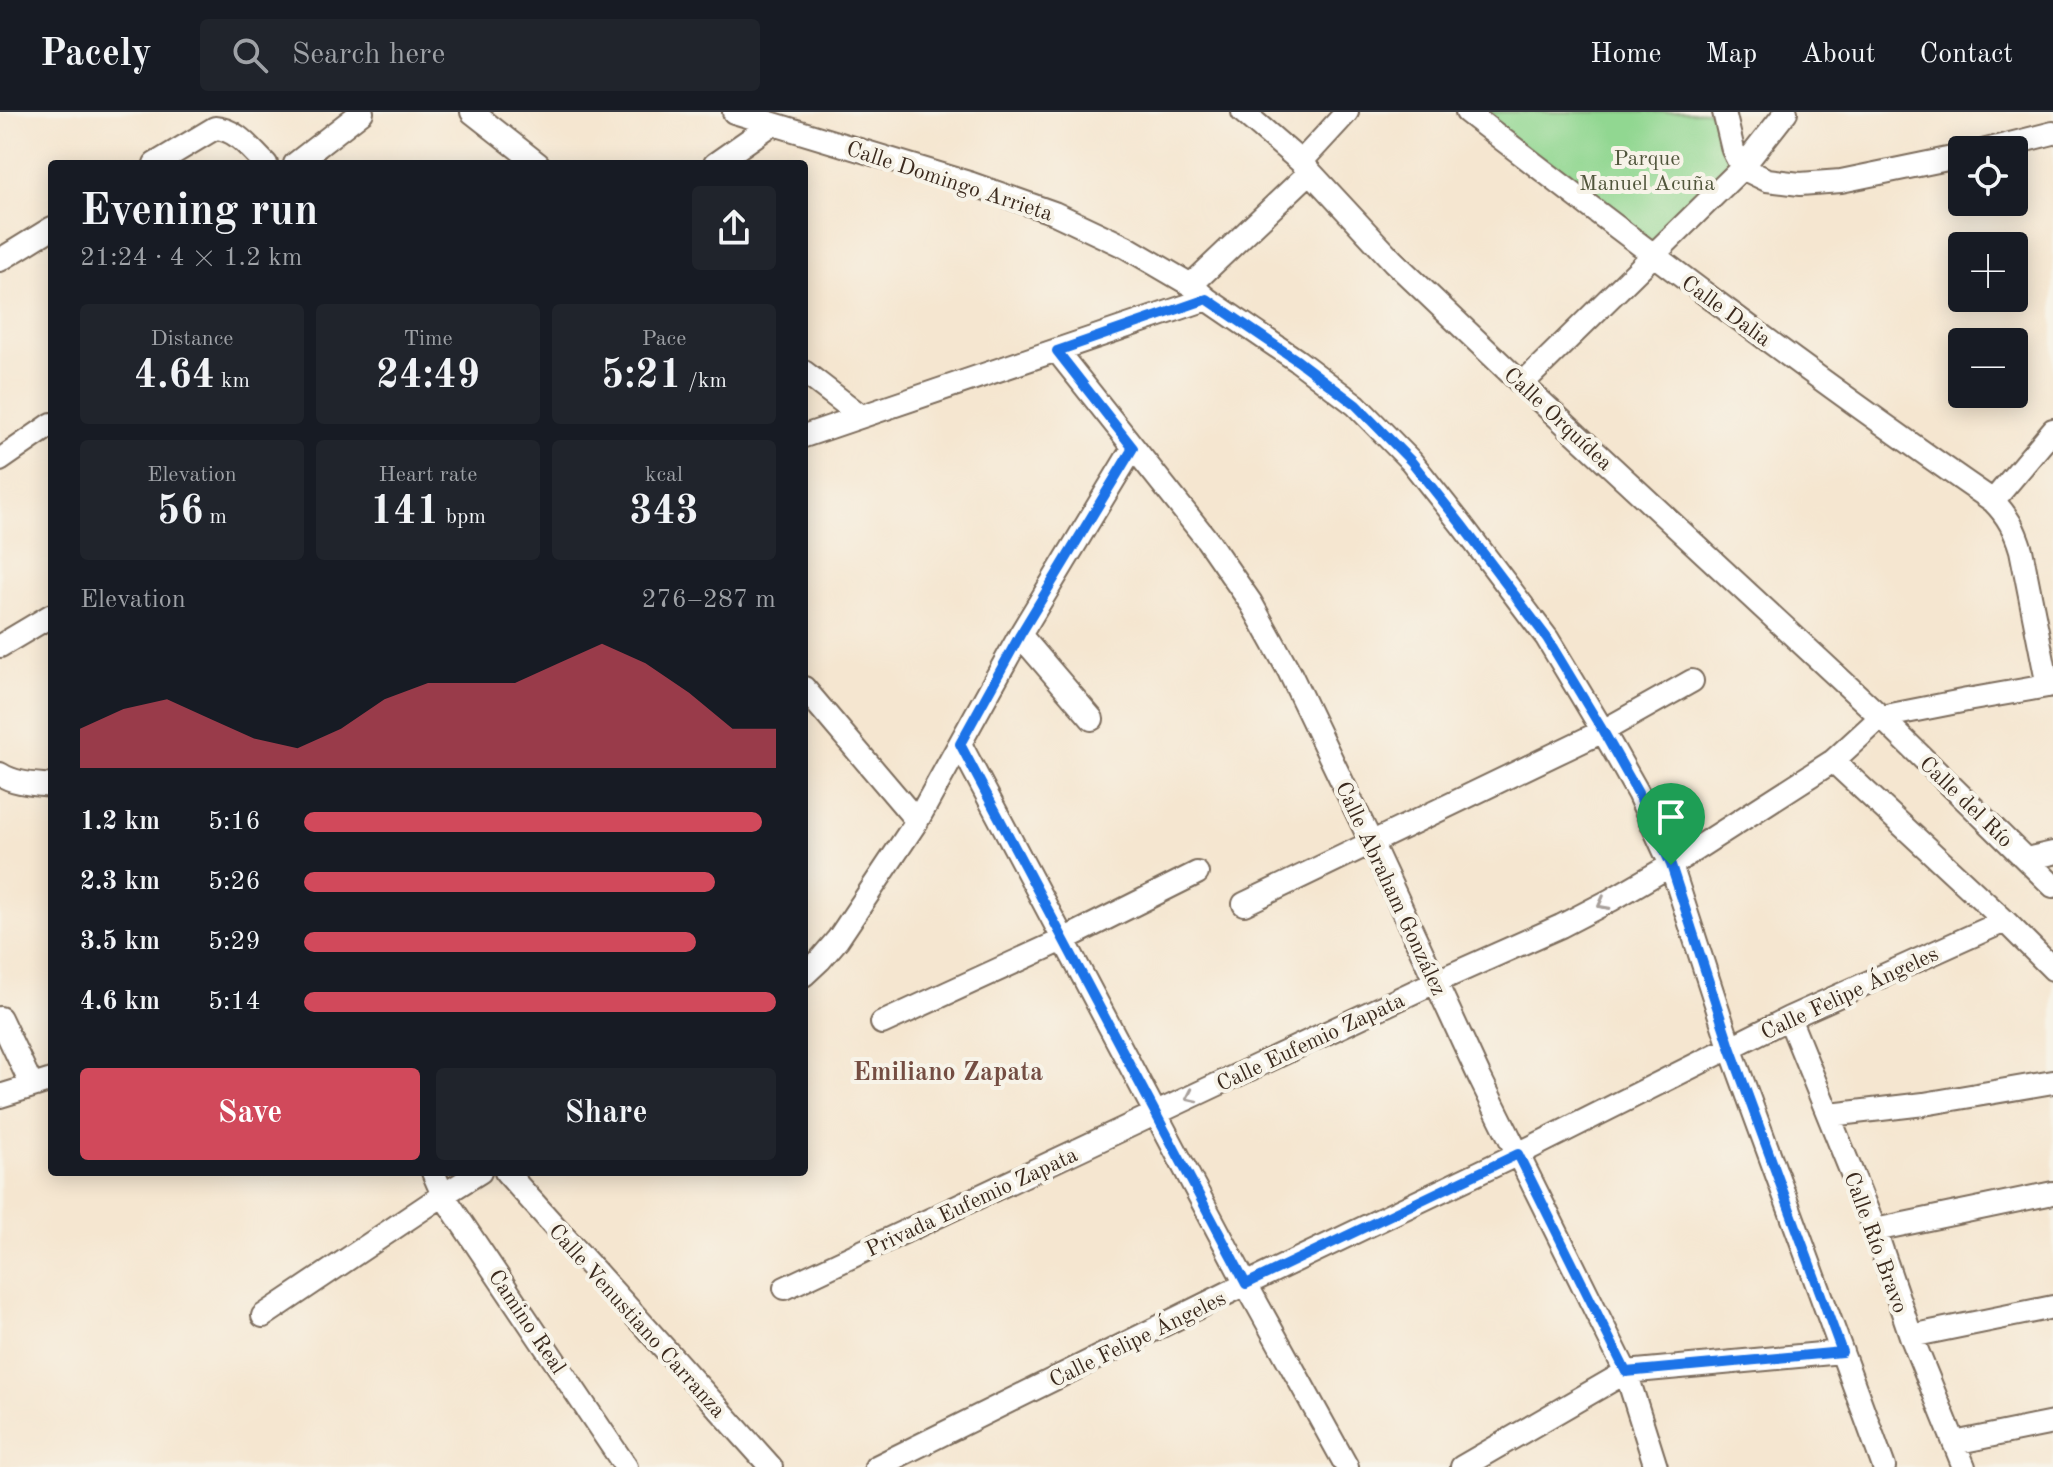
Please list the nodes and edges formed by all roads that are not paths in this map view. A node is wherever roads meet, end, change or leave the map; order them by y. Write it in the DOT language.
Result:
graph roads {
  1 [pos="362,112"];
  2 [pos="472,112"];
  3 [pos="734,112"];
  4 [pos="1243,112"];
  5 [pos="1347,112"];
  6 [pos="1467,112"];
  7 [pos="1724,112"];
  8 [pos="1786,112"];
  9 [pos="772,124"];
  10 [pos="2053,133"];
  11 [pos="2028,139"];
  12 [pos="1948,159"];
  13 [pos="162,160"];
  14 [pos="262,160"];
  15 [pos="300,160"];
  16 [pos="533,160"];
  17 [pos="721,160"];
  18 [pos="1742,168"];
  19 [pos="1304,171"];
  20 [pos="48,230"];
  21 [pos="1653,256"];
  22 [pos="0,260"];
  23 [pos="1199,292"];
  24 [pos="1057,351"];
  25 [pos="808,375"];
  26 [pos="1522,384"];
  27 [pos="861,416"];
  28 [pos="48,426"];
  29 [pos="2053,430"];
  30 [pos="808,435"];
  31 [pos="1133,448"];
  32 [pos="3,451"];
  33 [pos="1993,501"];
  34 [pos="48,617"];
  35 [pos="1020,635"];
  36 [pos="0,646"];
  37 [pos="1692,681"];
  38 [pos="2051,686"];
  39 [pos="808,693"];
  40 [pos="1092,719"];
  41 [pos="1878,720"];
  42 [pos="1603,731"];
  43 [pos="960,744"];
  44 [pos="1840,756"];
  45 [pos="0,774"];
  46 [pos="48,786"];
  47 [pos="917,821"];
  48 [pos="1371,842"];
  49 [pos="2053,853"];
  50 [pos="2026,859"];
  51 [pos="1671,865"];
  52 [pos="1197,873"];
  53 [pos="2053,886"];
  54 [pos="1244,904"];
  55 [pos="2005,921"];
  56 [pos="1065,939"];
  57 [pos="2053,969"];
  58 [pos="808,971"];
  59 [pos="1435,982"];
  60 [pos="0,1018"];
  61 [pos="1789,1018"];
  62 [pos="882,1023"];
  63 [pos="1730,1047"];
  64 [pos="2053,1082"];
  65 [pos="42,1083"];
  66 [pos="0,1096"];
  67 [pos="1156,1114"];
  68 [pos="1830,1115"];
  69 [pos="1518,1154"];
  70 [pos="435,1176"];
  71 [pos="474,1176"];
  72 [pos="510,1176"];
  73 [pos="2053,1193"];
  74 [pos="443,1195"];
  75 [pos="1875,1230"];
  76 [pos="1246,1284"];
  77 [pos="785,1288"];
  78 [pos="2053,1307"];
  79 [pos="263,1316"];
  80 [pos="1911,1336"];
  81 [pos="1842,1352"];
  82 [pos="1626,1372"];
  83 [pos="2053,1423"];
  84 [pos="1954,1443"];
  85 [pos="626,1467"];
  86 [pos="771,1467"];
  87 [pos="876,1467"];
  88 [pos="1347,1467"];
  89 [pos="1462,1467"];
  90 [pos="1656,1467"];
  91 [pos="1884,1467"];
  92 [pos="1964,1467"];
  1 -- 15 [label="street"];
  2 -- 16 [label="street"];
  3 -- 9 [label="street, Calle Domingo Arrieta"];
  4 -- 19 [label="street, Calle Orquídea"];
  5 -- 19 [label="street"];
  6 -- 21 [label="street, Calle Dalia"];
  7 -- 18 [label="street"];
  8 -- 18 [label="street"];
  9 -- 17 [label="street"];
  9 -- 23 [label="street, Calle Domingo Arrieta"];
  10 -- 11 [label="street"];
  12 -- 18 [label="street"];
  13 -- 14 [label="street"];
  18 -- 21 [label="street"];
  19 -- 23 [label="street"];
  19 -- 26 [label="street, Calle Orquídea"];
  20 -- 22 [label="street"];
  21 -- 26 [label="street"];
  21 -- 33 [label="street, Calle Dalia"];
  23 -- 24 [label="street"];
  23 -- 42 [label="street, Calle Domingo Arrieta"];
  24 -- 27 [label="street"];
  24 -- 31 [label="street, Calle Abraham González"];
  25 -- 27 [label="street"];
  26 -- 41 [label="street, Calle Orquídea"];
  27 -- 30 [label="street"];
  28 -- 32 [label="street"];
  29 -- 33 [label="street"];
  31 -- 35 [label="street"];
  31 -- 48 [label="street, Calle Abraham González"];
  33 -- 38 [label="street, Calle Dalia"];
  34 -- 36 [label="street"];
  35 -- 40 [label="street"];
  35 -- 43 [label="street"];
  37 -- 42 [label="street"];
  38 -- 41 [label="street"];
  39 -- 47 [label="street"];
  41 -- 44 [label="street, Calle Eufemio Zapata"];
  41 -- 50 [label="street, Calle del Río"];
  42 -- 48 [label="street"];
  42 -- 51 [label="street, Calle Domingo Arrieta"];
  43 -- 47 [label="street"];
  43 -- 56 [label="street"];
  44 -- 51 [label="street, Calle Eufemio Zapata"];
  44 -- 55 [label="street"];
  45 -- 46 [label="street"];
  47 -- 58 [label="street"];
  48 -- 54 [label="street"];
  48 -- 59 [label="street, Calle Abraham González"];
  49 -- 50 [label="street"];
  50 -- 53 [label="street, Calle del Río"];
  51 -- 59 [label="street, Calle Eufemio Zapata, one-way"];
  51 -- 63 [label="street, Calle Domingo Arrieta"];
  52 -- 56 [label="street"];
  55 -- 57 [label="street"];
  55 -- 61 [label="street, Calle Felipe Ángeles"];
  56 -- 62 [label="street"];
  56 -- 67 [label="street"];
  59 -- 67 [label="street, Calle Eufemio Zapata, one-way"];
  59 -- 69 [label="street, Calle Abraham González"];
  60 -- 65 [label="street"];
  61 -- 63 [label="street, Calle Felipe Ángeles"];
  61 -- 68 [label="street, Calle Río Bravo"];
  63 -- 69 [label="street, Calle Felipe Ángeles"];
  63 -- 81 [label="street, Calle Domingo Arrieta"];
  64 -- 68 [label="street"];
  65 -- 66 [label="street"];
  67 -- 76 [label="street"];
  67 -- 77 [label="street, Privada Eufemio Zapata"];
  68 -- 75 [label="street, Calle Río Bravo"];
  69 -- 76 [label="street, Calle Felipe Ángeles"];
  69 -- 82 [label="street, Calle Abraham González"];
  70 -- 74 [label="street, Camino Real"];
  71 -- 74 [label="street"];
  72 -- 86 [label="street, Calle Venustiano Carranza"];
  73 -- 75 [label="street"];
  74 -- 79 [label="street"];
  74 -- 85 [label="street, Camino Real"];
  75 -- 80 [label="street, Calle Río Bravo"];
  76 -- 87 [label="street, Calle Felipe Ángeles"];
  76 -- 88 [label="street"];
  78 -- 80 [label="street"];
  80 -- 84 [label="street, Calle Río Bravo"];
  81 -- 82 [label="street"];
  81 -- 91 [label="street, Calle Domingo Arrieta"];
  82 -- 89 [label="street"];
  82 -- 90 [label="street, Calle Abraham González"];
  83 -- 84 [label="street"];
  84 -- 92 [label="street, Calle Río Bravo"];
}
